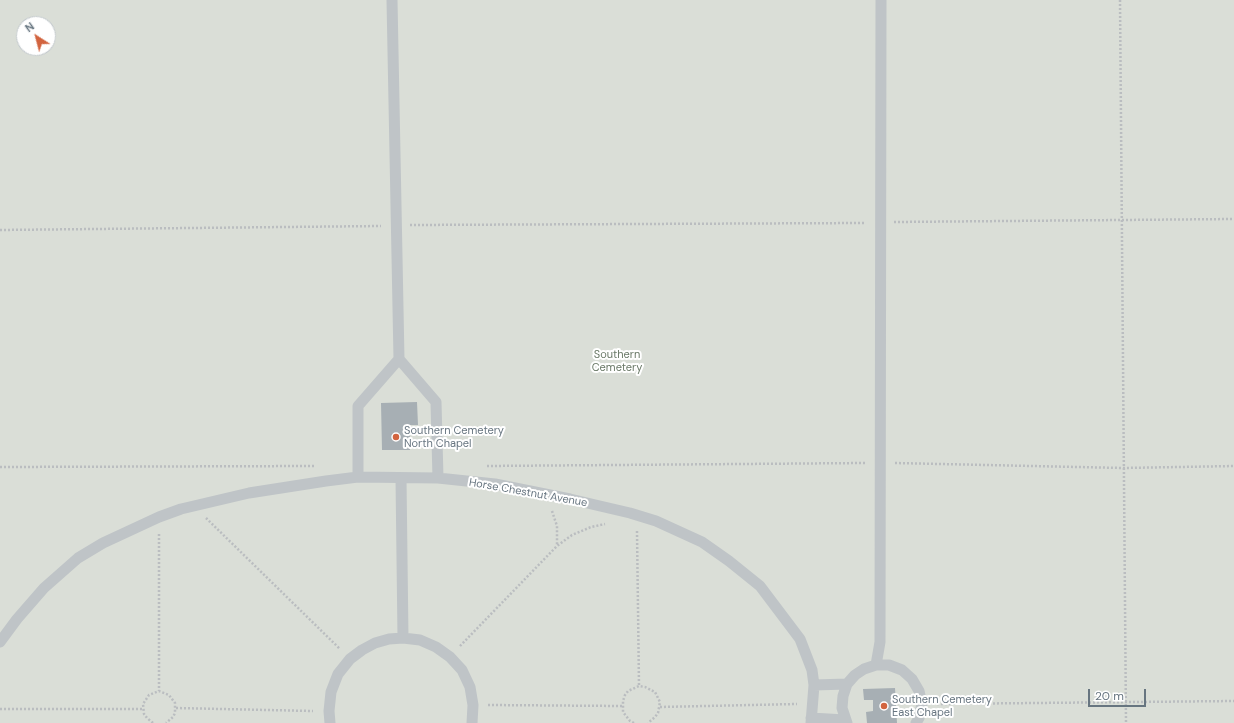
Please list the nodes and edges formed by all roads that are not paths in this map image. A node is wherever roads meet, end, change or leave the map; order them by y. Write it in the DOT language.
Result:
graph roads {
  1 [pos="392,0"];
  2 [pos="881,0"];
  3 [pos="399,359"];
  4 [pos="358,478"];
  5 [pos="401,478"];
  6 [pos="438,478"];
  7 [pos="403,638"];
  8 [pos="0,642"];
  9 [pos="876,665"];
  10 [pos="848,684"];
  11 [pos="814,685"];
  12 [pos="811,720"];
  13 [pos="846,721"];
  14 [pos="330,723"];
  15 [pos="472,723"];
  16 [pos="916,723"];
  1 -- 3 [label="lane"];
  2 -- 9 [label="lane"];
  3 -- 4 [label="lane"];
  3 -- 6 [label="lane"];
  4 -- 5 [label="lane, Horse Chestnut Avenue"];
  4 -- 8 [label="lane, Horse Chestnut Avenue"];
  5 -- 6 [label="lane, Horse Chestnut Avenue"];
  5 -- 7 [label="lane"];
  6 -- 11 [label="lane, Horse Chestnut Avenue"];
  7 -- 14 [label="lane"];
  7 -- 15 [label="lane"];
  9 -- 10 [label="lane"];
  9 -- 16 [label="lane"];
  10 -- 11 [label="lane"];
  10 -- 13 [label="lane"];
  11 -- 12 [label="lane, Horse Chestnut Avenue"];
  12 -- 13 [label="lane"];
}
